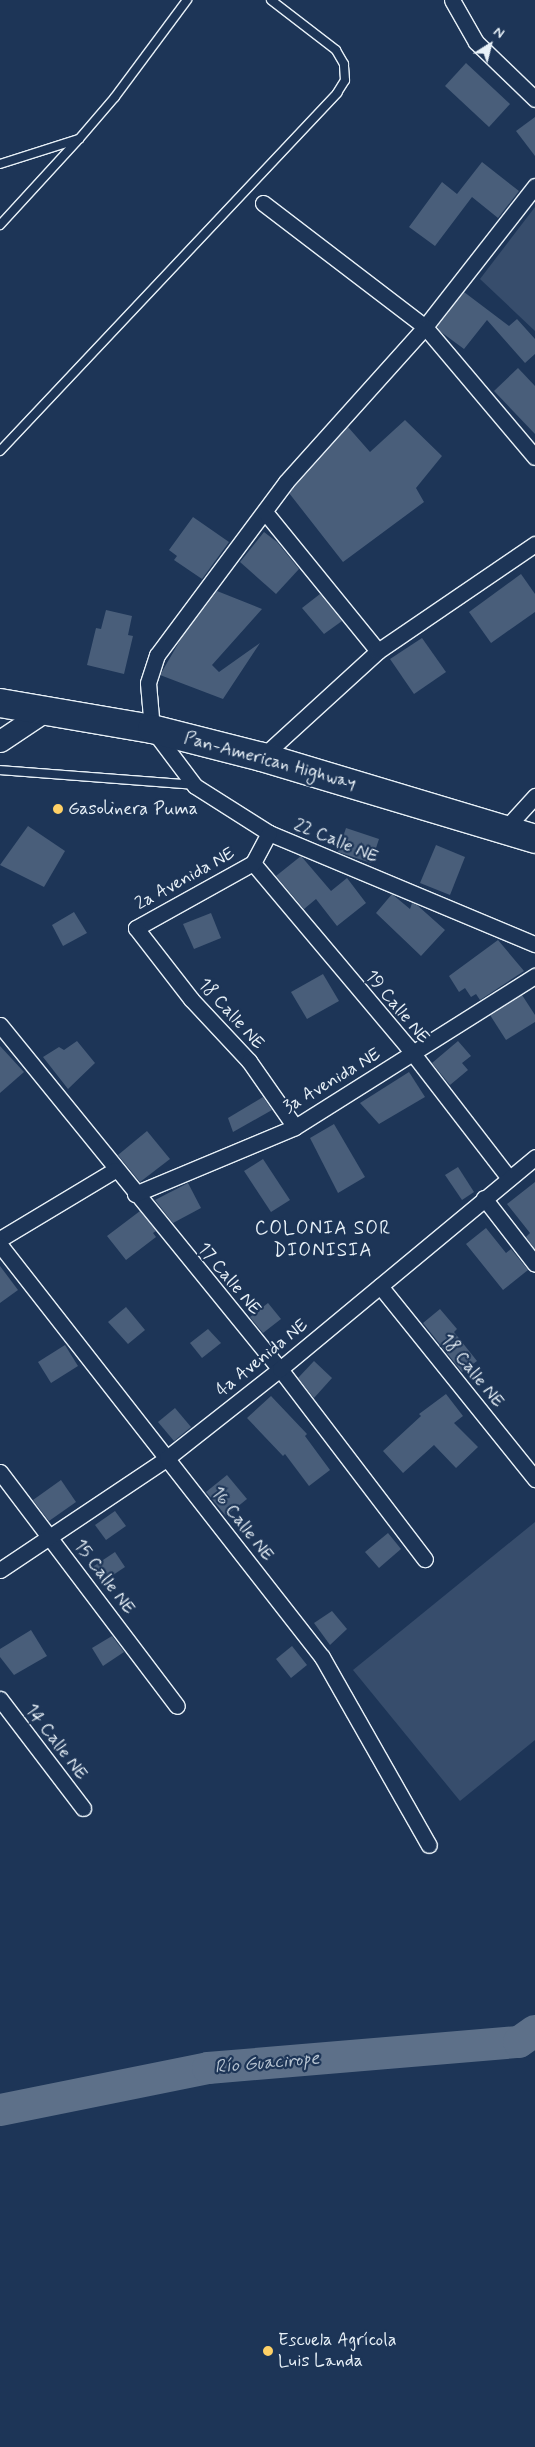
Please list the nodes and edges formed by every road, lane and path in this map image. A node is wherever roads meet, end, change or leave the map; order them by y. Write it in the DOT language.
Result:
graph roads {
  1 [pos="187,0"];
  2 [pos="272,0"];
  3 [pos="452,0"];
  4 [pos="535,99"];
  5 [pos="79,139"];
  6 [pos="0,164"];
  7 [pos="535,186"];
  8 [pos="263,203"];
  9 [pos="0,225"];
  10 [pos="424,327"];
  11 [pos="0,451"];
  12 [pos="535,457"];
  13 [pos="265,512"];
  14 [pos="535,544"];
  15 [pos="378,651"];
  16 [pos="0,703"];
  17 [pos="48,709"];
  18 [pos="152,729"];
  19 [pos="0,740"];
  20 [pos="262,756"];
  21 [pos="0,770"];
  22 [pos="195,786"];
  23 [pos="535,796"];
  24 [pos="505,829"];
  25 [pos="269,833"];
  26 [pos="535,839"];
  27 [pos="253,863"];
  28 [pos="136,928"];
  29 [pos="535,944"];
  30 [pos="535,976"];
  31 [pos="0,1025"];
  32 [pos="413,1054"];
  33 [pos="295,1127"];
  34 [pos="535,1157"];
  35 [pos="115,1170"];
  36 [pos="509,1178"];
  37 [pos="135,1194"];
  38 [pos="484,1198"];
  39 [pos="0,1239"];
  40 [pos="0,1244"];
  41 [pos="535,1264"];
  42 [pos="380,1286"];
  43 [pos="280,1369"];
  44 [pos="166,1458"];
  45 [pos="0,1472"];
  46 [pos="535,1479"];
  47 [pos="50,1536"];
  48 [pos="425,1559"];
  49 [pos="0,1570"];
  50 [pos="0,1699"];
  51 [pos="177,1706"];
  52 [pos="83,1808"];
  53 [pos="429,1845"];
  1 -- 5 [label="lane"];
  2 -- 11 [label="lane"];
  3 -- 4 [label="street"];
  5 -- 6 [label="lane"];
  5 -- 9 [label="lane"];
  7 -- 10 [label="street"];
  8 -- 10 [label="street"];
  10 -- 12 [label="street"];
  10 -- 13 [label="street"];
  13 -- 15 [label="street"];
  13 -- 18 [label="street"];
  14 -- 15 [label="street"];
  15 -- 20 [label="street"];
  16 -- 17 [label="highway, Pan-American Highway"];
  17 -- 18 [label="highway, Pan-American Highway"];
  17 -- 19 [label="street"];
  18 -- 20 [label="highway, Pan-American Highway"];
  18 -- 22 [label="street, 22 Calle NE"];
  20 -- 24 [label="highway, Pan-American Highway"];
  21 -- 22 [label="lane"];
  22 -- 25 [label="street, 22 Calle NE"];
  23 -- 24 [label="street"];
  24 -- 26 [label="highway, Pan-American Highway"];
  25 -- 27 [label="street"];
  25 -- 29 [label="street, 22 Calle NE"];
  27 -- 28 [label="street, 2a Avenida NE"];
  27 -- 32 [label="street, 19 Calle NE"];
  28 -- 33 [label="street, 18 Calle NE"];
  30 -- 32 [label="street, 3a Avenida NE"];
  31 -- 35 [label="street, 17 Calle NE"];
  32 -- 33 [label="street, 3a Avenida NE"];
  32 -- 36 [label="street, 19 Calle NE"];
  33 -- 37 [label="street, 3a Avenida NE"];
  34 -- 36 [label="street, 4a Avenida NE"];
  35 -- 37 [label="street, 17 Calle NE"];
  35 -- 39 [label="street"];
  36 -- 38 [label="street, 4a Avenida NE"];
  37 -- 43 [label="street, 17 Calle NE"];
  38 -- 41 [label="street"];
  38 -- 42 [label="street, 4a Avenida NE"];
  40 -- 44 [label="street, 16 Calle NE"];
  42 -- 43 [label="street, 4a Avenida NE"];
  42 -- 46 [label="street, 18 Calle NE"];
  43 -- 44 [label="street, 4a Avenida NE"];
  43 -- 48 [label="street, 17 Calle NE"];
  44 -- 47 [label="street, 4a Avenida NE"];
  44 -- 53 [label="street, 16 Calle NE"];
  45 -- 47 [label="street, 15 Calle NE"];
  47 -- 49 [label="street, 4a Avenida NE"];
  47 -- 51 [label="street, 15 Calle NE"];
  50 -- 52 [label="street, 14 Calle NE"];
}
